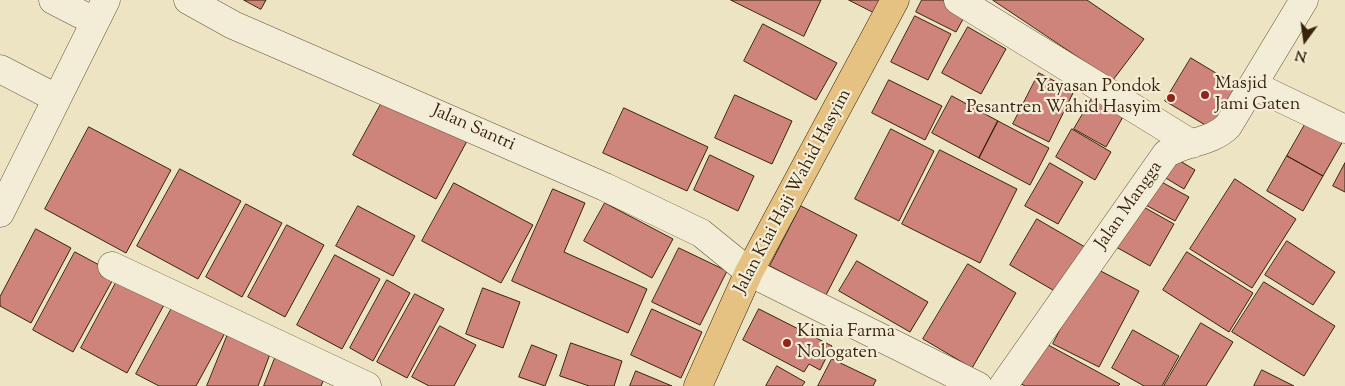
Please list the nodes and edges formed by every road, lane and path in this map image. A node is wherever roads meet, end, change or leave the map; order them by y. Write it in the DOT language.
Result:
graph roads {
  1 [pos="53,0"];
  2 [pos="188,0"];
  3 [pos="895,0"];
  4 [pos="958,0"];
  5 [pos="1304,0"];
  6 [pos="100,10"];
  7 [pos="0,70"];
  8 [pos="1253,85"];
  9 [pos="56,98"];
  10 [pos="1345,129"];
  11 [pos="1192,144"];
  12 [pos="0,213"];
  13 [pos="112,266"];
  14 [pos="749,272"];
  15 [pos="368,386"];
  16 [pos="698,386"];
  17 [pos="978,386"];
  18 [pos="1003,386"];
  1 -- 6 [label="street"];
  2 -- 14 [label="street, Jalan Santri"];
  3 -- 14 [label="main road, Jalan Kiai Haji Wahid Hasyim"];
  4 -- 11 [label="street"];
  5 -- 8 [label="street, Jalan Mangga"];
  6 -- 9 [label="street"];
  7 -- 9 [label="street"];
  8 -- 10 [label="street"];
  8 -- 11 [label="street, Jalan Mangga"];
  9 -- 12 [label="street"];
  11 -- 18 [label="street, Jalan Mangga"];
  13 -- 15 [label="street"];
  14 -- 16 [label="main road, Jalan Kiai Haji Wahid Hasyim"];
  14 -- 17 [label="street, Jalan Santri"];
}
